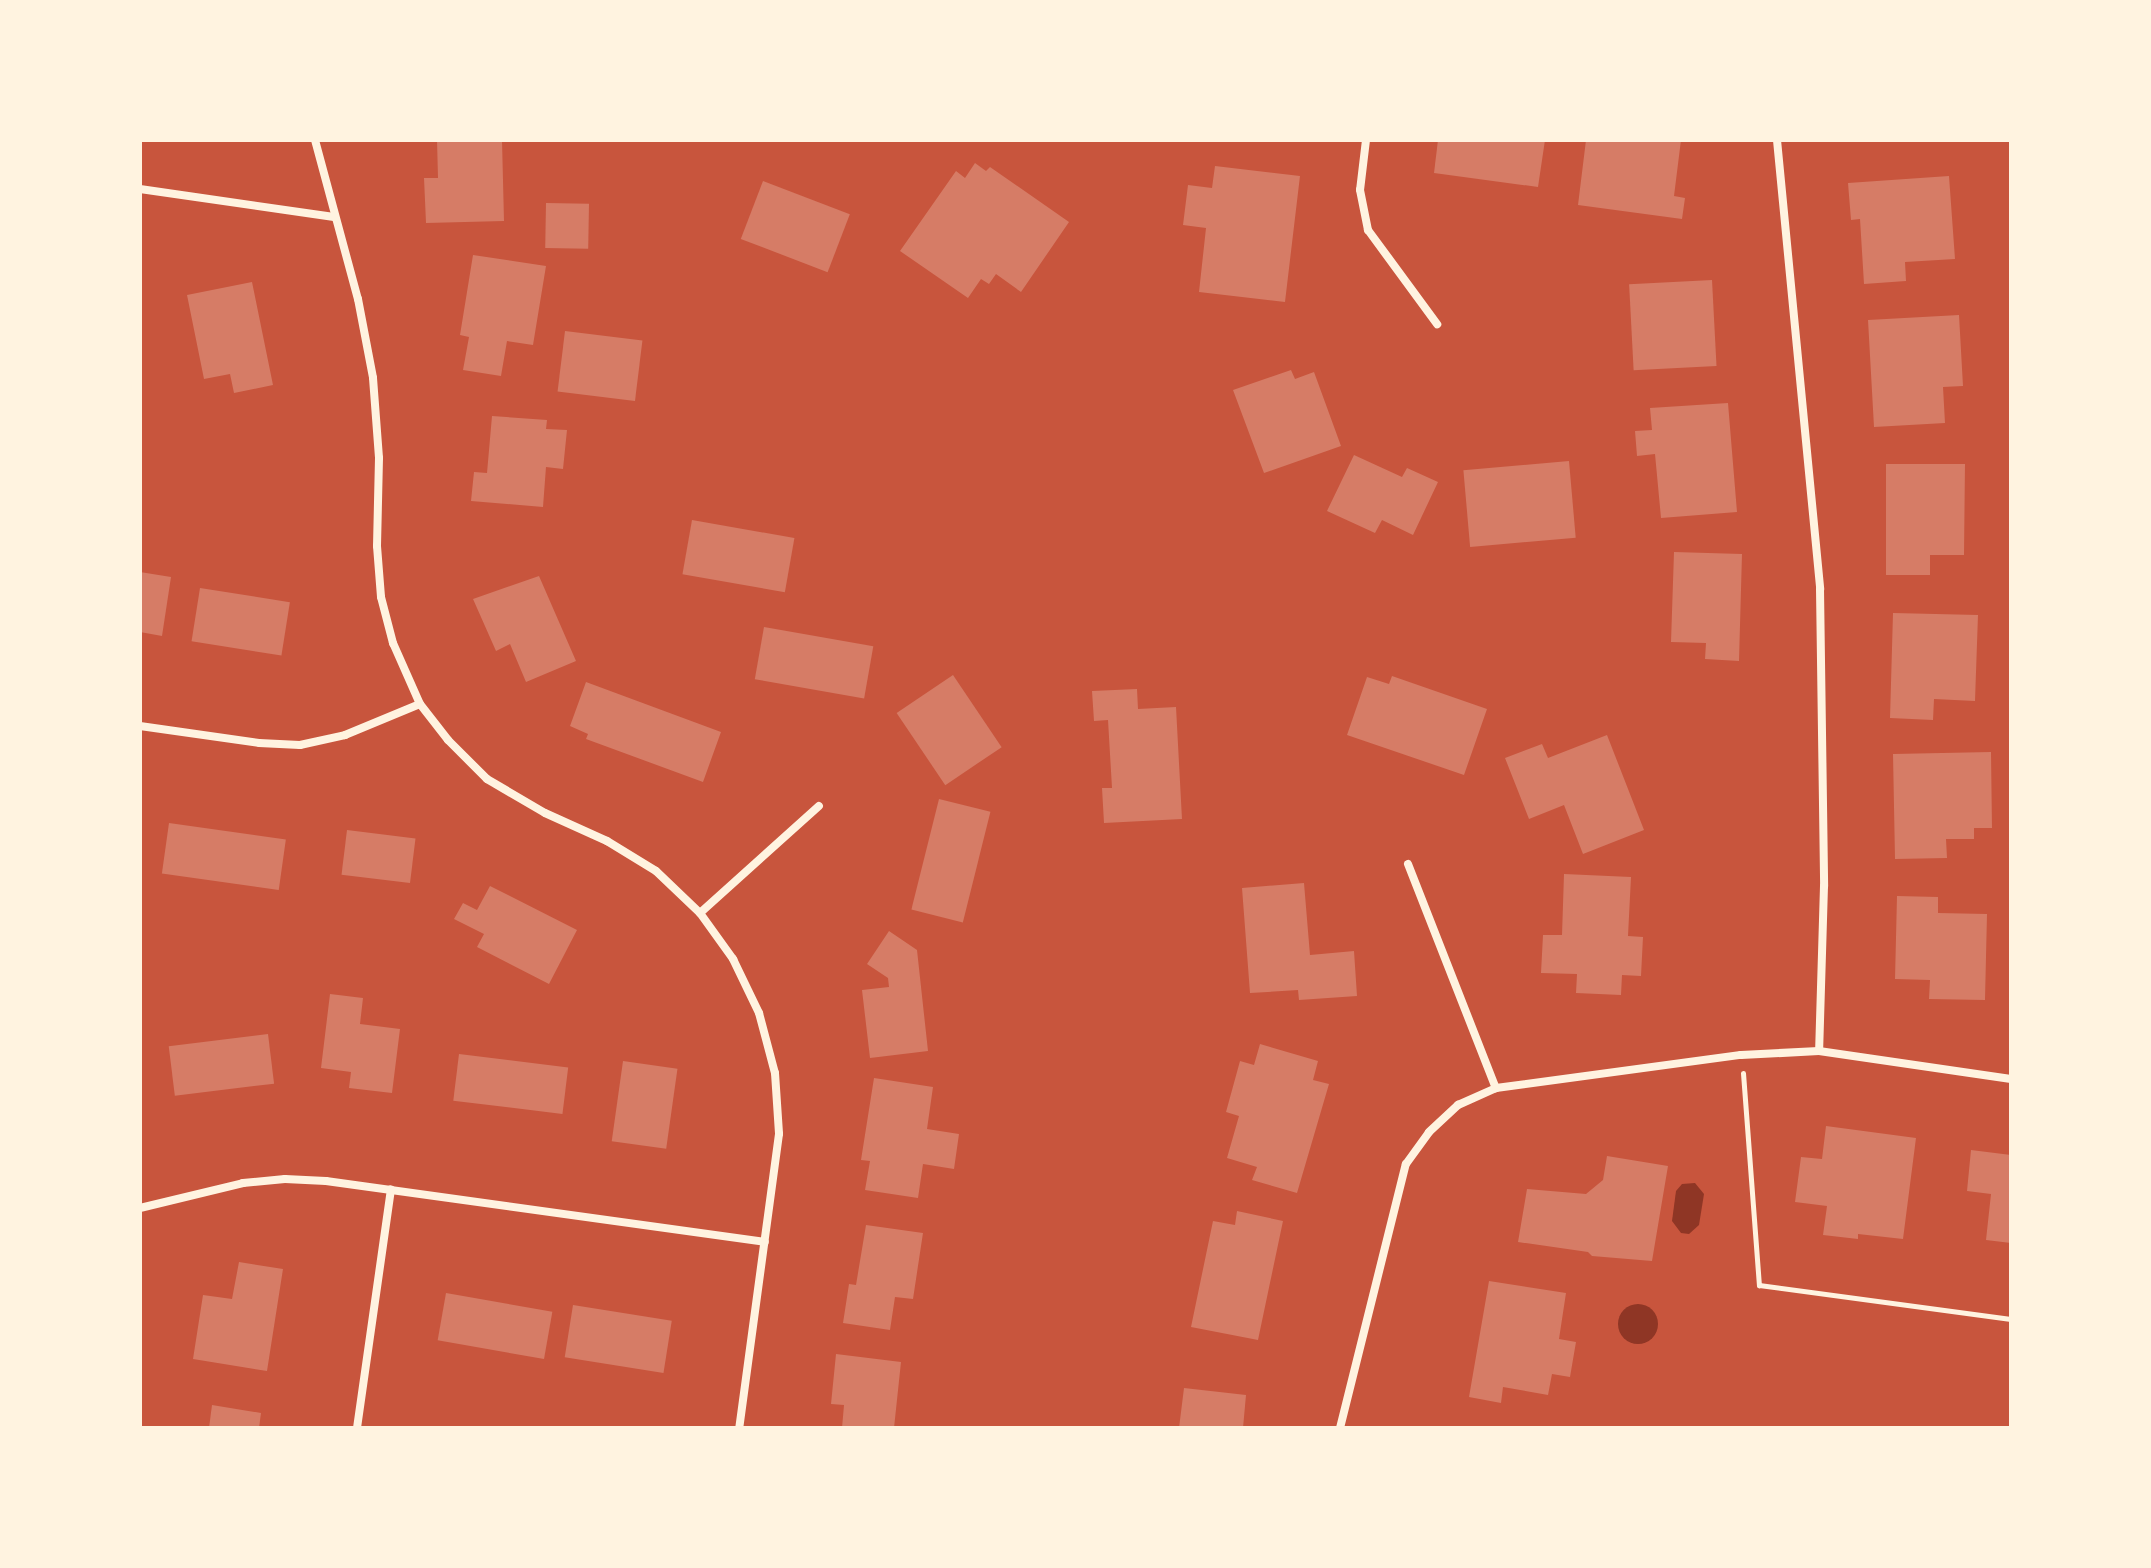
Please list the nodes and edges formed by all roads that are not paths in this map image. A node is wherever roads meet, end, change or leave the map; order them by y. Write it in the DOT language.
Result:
graph roads {
  1 [pos="315,140"];
  2 [pos="1366,140"];
  3 [pos="1777,140"];
  4 [pos="140,189"];
  5 [pos="334,217"];
  6 [pos="1437,324"];
  7 [pos="420,704"];
  8 [pos="140,726"];
  9 [pos="819,806"];
  10 [pos="1408,864"];
  11 [pos="700,913"];
  12 [pos="1819,1051"];
  13 [pos="2011,1079"];
  14 [pos="1496,1088"];
  15 [pos="391,1189"];
  16 [pos="140,1208"];
  17 [pos="765,1242"];
  18 [pos="357,1428"];
  19 [pos="739,1428"];
  20 [pos="1340,1428"];
  1 -- 5 [label="street"];
  2 -- 6 [label="street"];
  3 -- 12 [label="street"];
  4 -- 5 [label="street"];
  5 -- 7 [label="street"];
  7 -- 8 [label="street"];
  7 -- 11 [label="street"];
  9 -- 11 [label="street"];
  10 -- 14 [label="street"];
  11 -- 17 [label="street"];
  12 -- 13 [label="street"];
  12 -- 14 [label="street"];
  14 -- 20 [label="street"];
  15 -- 16 [label="street"];
  15 -- 17 [label="street"];
  15 -- 18 [label="street"];
  17 -- 19 [label="street"];
}
